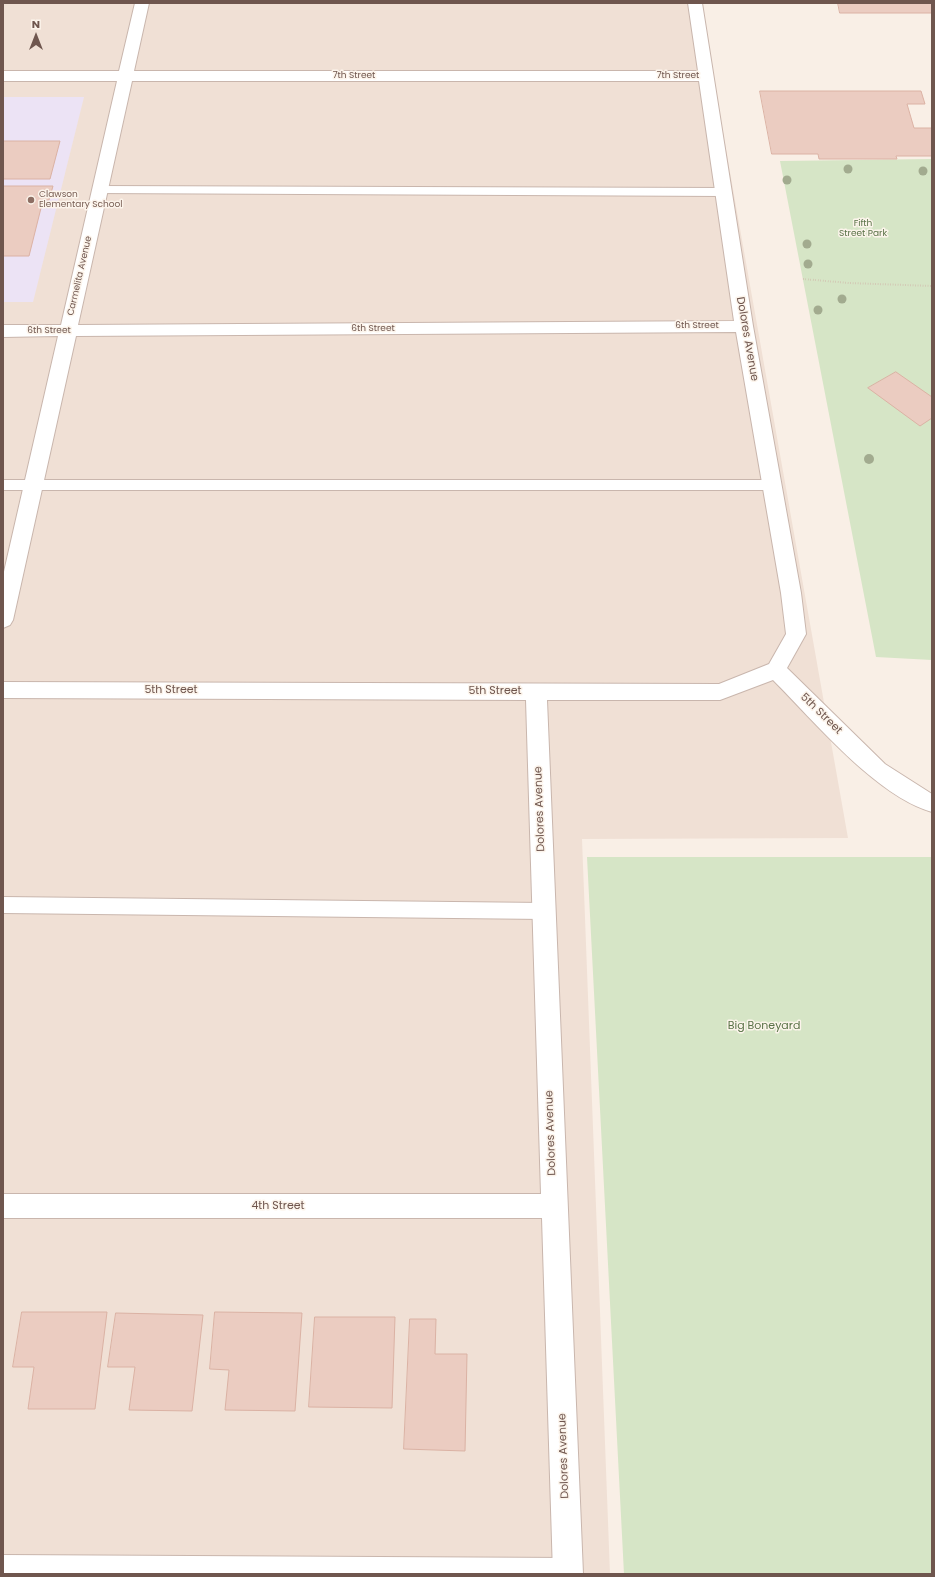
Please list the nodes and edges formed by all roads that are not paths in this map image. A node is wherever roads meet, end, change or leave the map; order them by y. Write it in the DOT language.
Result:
graph roads {
  1 [pos="142,3"];
  2 [pos="695,3"];
  3 [pos="3,76"];
  4 [pos="126,76"];
  5 [pos="706,76"];
  6 [pos="100,190"];
  7 [pos="724,192"];
  8 [pos="744,326"];
  9 [pos="3,331"];
  10 [pos="68,331"];
  11 [pos="3,485"];
  12 [pos="34,485"];
  13 [pos="772,485"];
  14 [pos="3,620"];
  15 [pos="776,670"];
  16 [pos="3,690"];
  17 [pos="536,691"];
  18 [pos="932,803"];
  19 [pos="3,905"];
  20 [pos="544,911"];
  21 [pos="3,1206"];
  22 [pos="554,1206"];
  23 [pos="3,1567"];
  24 [pos="568,1572"];
  1 -- 4 [label="street, Carmelita Avenue"];
  2 -- 5 [label="street, Dolores Avenue"];
  3 -- 4 [label="street, 7th Street"];
  4 -- 5 [label="street, 7th Street"];
  4 -- 6 [label="street, Carmelita Avenue"];
  5 -- 7 [label="street, Dolores Avenue"];
  6 -- 7 [label="lane"];
  6 -- 10 [label="street, Carmelita Avenue"];
  7 -- 8 [label="street, Dolores Avenue"];
  8 -- 10 [label="street, 6th Street"];
  8 -- 13 [label="street, Dolores Avenue"];
  9 -- 10 [label="street, 6th Street"];
  10 -- 12 [label="street, Carmelita Avenue"];
  11 -- 12 [label="lane"];
  12 -- 13 [label="lane"];
  12 -- 14 [label="street, Carmelita Avenue"];
  13 -- 15 [label="street, Dolores Avenue"];
  15 -- 17 [label="street, 5th Street"];
  15 -- 18 [label="street, 5th Street"];
  16 -- 17 [label="street, 5th Street"];
  17 -- 20 [label="street, Dolores Avenue"];
  19 -- 20 [label="lane"];
  20 -- 22 [label="street, Dolores Avenue"];
  21 -- 22 [label="street, 4th Street"];
  22 -- 24 [label="street, Dolores Avenue"];
  23 -- 24 [label="lane"];
}
